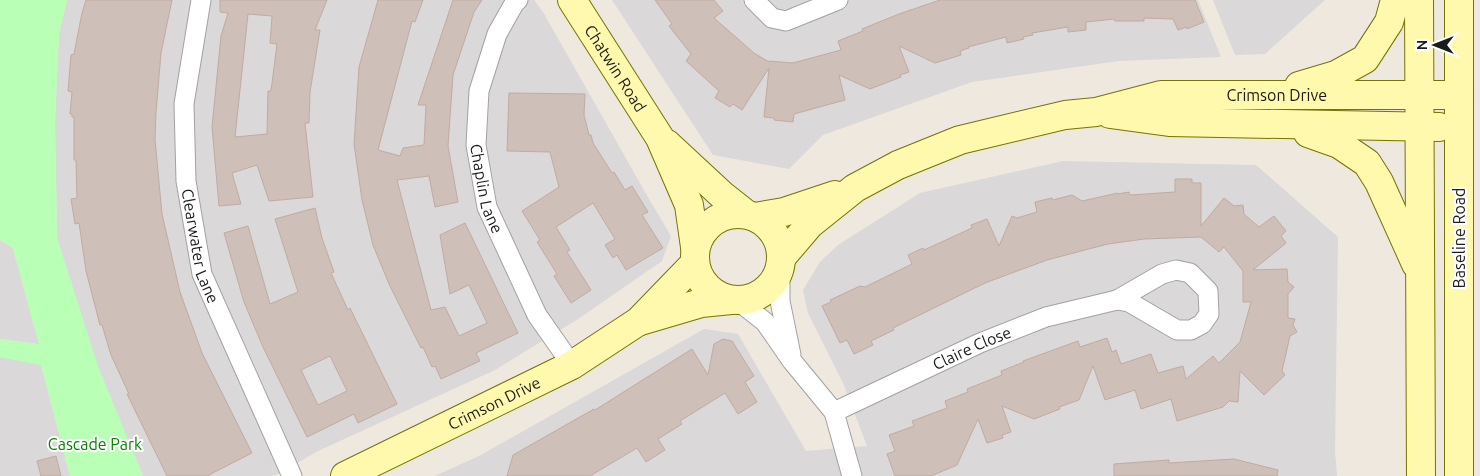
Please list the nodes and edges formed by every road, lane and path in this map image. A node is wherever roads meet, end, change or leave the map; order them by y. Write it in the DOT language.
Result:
graph roads {
  1 [pos="201,0"];
  2 [pos="518,0"];
  3 [pos="572,0"];
  4 [pos="754,0"];
  5 [pos="838,0"];
  6 [pos="1395,0"];
  7 [pos="1419,0"];
  8 [pos="1459,0"];
  9 [pos="1274,94"];
  10 [pos="1419,94"];
  11 [pos="1460,95"];
  12 [pos="1096,112"];
  13 [pos="1285,125"];
  14 [pos="1420,127"];
  15 [pos="1458,127"];
  16 [pos="660,138"];
  17 [pos="855,188"];
  18 [pos="750,216"];
  19 [pos="695,255"];
  20 [pos="780,263"];
  21 [pos="1421,274"];
  22 [pos="734,300"];
  23 [pos="1117,300"];
  24 [pos="639,321"];
  25 [pos="792,361"];
  26 [pos="572,366"];
  27 [pos="834,412"];
  28 [pos="292,476"];
  29 [pos="345,476"];
  30 [pos="852,476"];
  31 [pos="1421,476"];
  32 [pos="1459,476"];
  1 -- 28 [label="street, Clearwater Lane"];
  2 -- 26 [label="street, Chaplin Lane"];
  3 -- 16 [label="street, Chatwin Road"];
  4 -- 5 [label="street"];
  6 -- 9 [label="street"];
  7 -- 10 [label="street"];
  8 -- 11 [label="street, Baseline Road"];
  9 -- 10 [label="street, Crimson Drive"];
  9 -- 12 [label="street, Crimson Drive"];
  10 -- 11 [label="street, Crimson Drive"];
  10 -- 14 [label="street"];
  11 -- 15 [label="street, Baseline Road"];
  12 -- 13 [label="street, Crimson Drive"];
  12 -- 17 [label="street, Crimson Drive"];
  13 -- 14 [label="street, Crimson Drive"];
  13 -- 21 [label="street"];
  14 -- 15 [label="street, Crimson Drive"];
  14 -- 21 [label="street"];
  15 -- 32 [label="street, Baseline Road"];
  16 -- 18 [label="street, Chatwin Road"];
  16 -- 19 [label="street, Chatwin Road"];
  17 -- 18 [label="street, Crimson Drive"];
  17 -- 20 [label="street, Crimson Drive"];
  18 -- 19 [label="street"];
  18 -- 20 [label="street"];
  19 -- 22 [label="street"];
  19 -- 24 [label="street, Crimson Drive"];
  20 -- 22 [label="street"];
  20 -- 25 [label="street"];
  21 -- 31 [label="street"];
  22 -- 24 [label="street, Crimson Drive"];
  22 -- 25 [label="street"];
  23 -- 23 [label="street, Claire Close"];
  23 -- 27 [label="street, Claire Close"];
  24 -- 26 [label="street, Crimson Drive"];
  25 -- 27 [label="street"];
  26 -- 29 [label="street, Crimson Drive"];
  27 -- 30 [label="street"];
}
